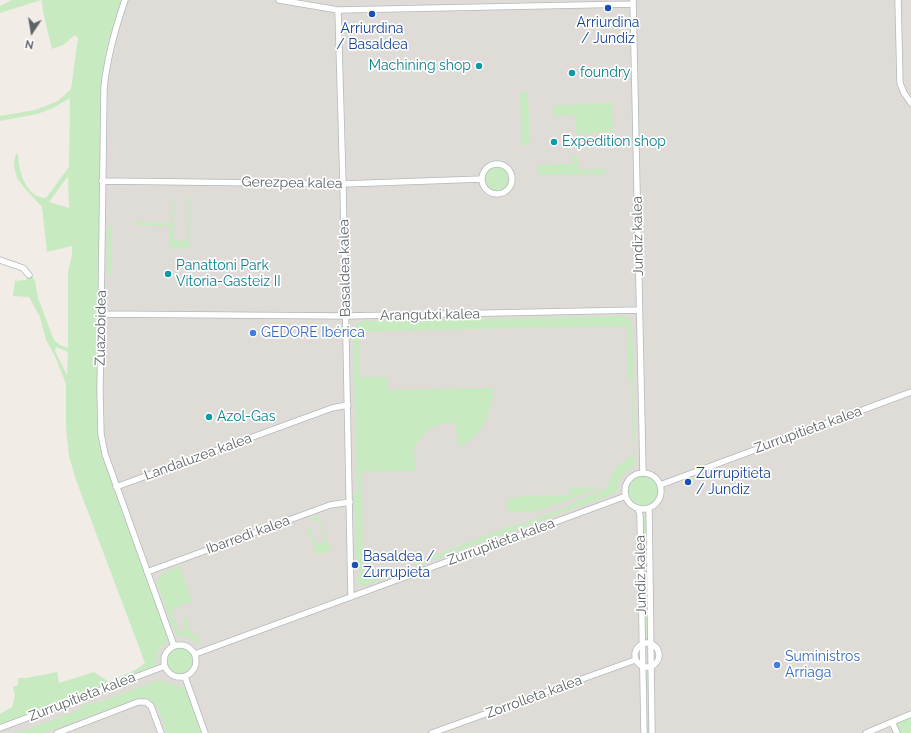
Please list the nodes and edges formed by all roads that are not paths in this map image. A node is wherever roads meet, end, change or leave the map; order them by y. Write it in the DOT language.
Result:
graph roads {
  1 [pos="125,0"];
  2 [pos="279,0"];
  3 [pos="898,0"];
  4 [pos="633,2"];
  5 [pos="338,10"];
  6 [pos="911,103"];
  7 [pos="482,180"];
  8 [pos="102,181"];
  9 [pos="343,184"];
  10 [pos="0,260"];
  11 [pos="30,275"];
  12 [pos="639,310"];
  13 [pos="101,314"];
  14 [pos="346,316"];
  15 [pos="911,392"];
  16 [pos="348,405"];
  17 [pos="643,473"];
  18 [pos="660,485"];
  19 [pos="116,487"];
  20 [pos="626,496"];
  21 [pos="350,502"];
  22 [pos="638,508"];
  23 [pos="649,508"];
  24 [pos="147,572"];
  25 [pos="352,597"];
  26 [pos="651,643"];
  27 [pos="642,644"];
  28 [pos="174,646"];
  29 [pos="196,654"];
  30 [pos="635,660"];
  31 [pos="165,666"];
  32 [pos="643,667"];
  33 [pos="651,667"];
  34 [pos="185,677"];
  35 [pos="911,714"];
  36 [pos="892,722"];
  37 [pos="0,728"];
  38 [pos="57,733"];
  39 [pos="161,733"];
  40 [pos="205,733"];
  41 [pos="432,733"];
  42 [pos="644,733"];
  43 [pos="652,733"];
  44 [pos="866,733"];
  45 [pos="898,733"];
  1 -- 8 [label="street, Zuazobidea"];
  2 -- 5 [label="street"];
  3 -- 6 [label="street"];
  4 -- 5 [label="street"];
  4 -- 12 [label="street, Jundiz kalea"];
  5 -- 9 [label="street, Basaldea kalea"];
  7 -- 7 [label="street"];
  7 -- 9 [label="street, Gerezpea kalea"];
  8 -- 9 [label="street, Gerezpea kalea"];
  8 -- 13 [label="street, Zuazobidea"];
  9 -- 14 [label="street, Basaldea kalea"];
  10 -- 11 [label="street"];
  12 -- 14 [label="street, Arangutxi kalea"];
  12 -- 17 [label="street, Jundiz kalea"];
  13 -- 14 [label="street, Arangutxi kalea"];
  13 -- 19 [label="street, Zuazobidea"];
  14 -- 16 [label="street, Basaldea kalea"];
  15 -- 18 [label="street, Zurrupitieta kalea"];
  16 -- 19 [label="street, Landaluzea kalea"];
  16 -- 21 [label="street, Basaldea kalea"];
  17 -- 18 [label="street"];
  17 -- 20 [label="street"];
  18 -- 23 [label="street"];
  19 -- 24 [label="street, Zuazobidea"];
  20 -- 22 [label="street"];
  20 -- 25 [label="street, Zurrupitieta kalea"];
  21 -- 24 [label="street, Ibarredi kalea"];
  21 -- 25 [label="street, Basaldea kalea"];
  22 -- 23 [label="street"];
  22 -- 27 [label="street, Jundiz kalea"];
  23 -- 26 [label="street, Jundiz kalea"];
  24 -- 28 [label="street, Zuazobidea"];
  25 -- 29 [label="street, Zurrupitieta kalea"];
  26 -- 27 [label="street"];
  26 -- 33 [label="street, Jundiz kalea"];
  27 -- 30 [label="street, Jundiz kalea"];
  27 -- 32 [label="street, Jundiz kalea"];
  28 -- 29 [label="street"];
  28 -- 31 [label="street"];
  29 -- 34 [label="street"];
  30 -- 32 [label="street"];
  30 -- 41 [label="street, Zorrolleta kalea"];
  31 -- 34 [label="street"];
  31 -- 37 [label="street, Zurrupitieta kalea"];
  32 -- 33 [label="street"];
  32 -- 42 [label="street, Jundiz kalea"];
  33 -- 43 [label="street, Jundiz kalea"];
  34 -- 40 [label="street"];
  35 -- 36 [label="street"];
  36 -- 44 [label="street"];
  36 -- 45 [label="street"];
  38 -- 39 [label="street"];
}
